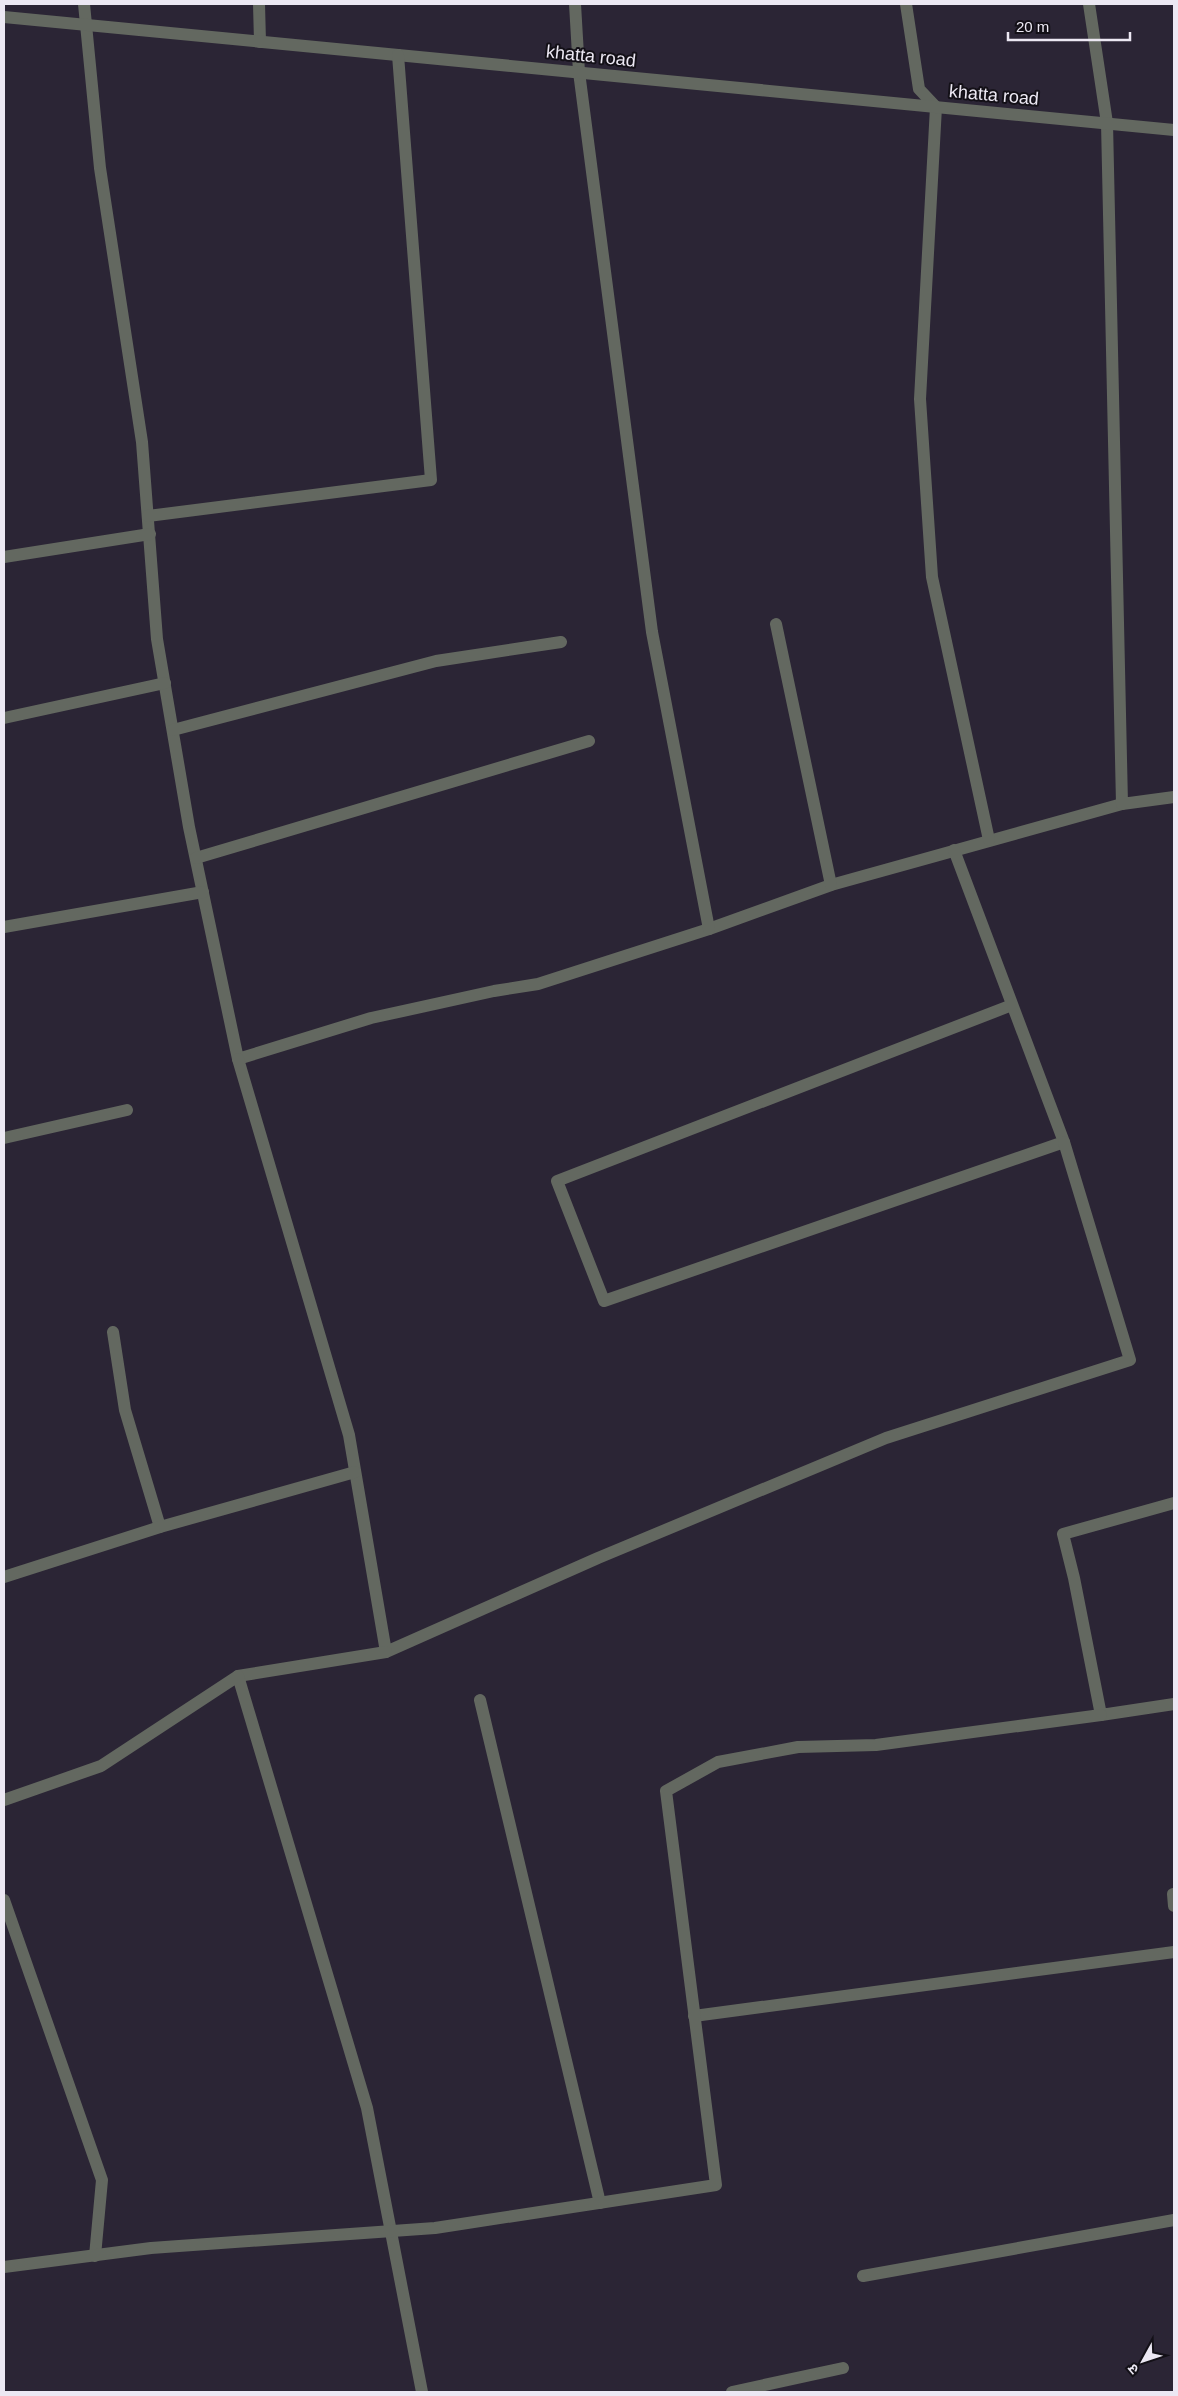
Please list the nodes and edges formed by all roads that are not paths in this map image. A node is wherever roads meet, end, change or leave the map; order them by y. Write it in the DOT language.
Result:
graph roads {
  1 [pos="84,4"];
  2 [pos="259,4"];
  3 [pos="575,4"];
  4 [pos="906,4"];
  5 [pos="1089,4"];
  6 [pos="4,17"];
  7 [pos="85,25"];
  8 [pos="260,42"];
  9 [pos="398,55"];
  10 [pos="579,72"];
  11 [pos="936,107"];
  12 [pos="1107,123"];
  13 [pos="1174,130"];
  14 [pos="148,516"];
  15 [pos="150,534"];
  16 [pos="4,557"];
  17 [pos="776,624"];
  18 [pos="561,642"];
  19 [pos="165,683"];
  20 [pos="4,718"];
  21 [pos="173,730"];
  22 [pos="589,741"];
  23 [pos="1172,801"];
  24 [pos="1122,804"];
  25 [pos="989,840"];
  26 [pos="954,850"];
  27 [pos="196,858"];
  28 [pos="831,885"];
  29 [pos="203,892"];
  30 [pos="4,927"];
  31 [pos="709,929"];
  32 [pos="1012,1005"];
  33 [pos="238,1059"];
  34 [pos="127,1110"];
  35 [pos="4,1138"];
  36 [pos="1064,1142"];
  37 [pos="113,1332"];
  38 [pos="355,1472"];
  39 [pos="1174,1503"];
  40 [pos="160,1527"];
  41 [pos="4,1574"];
  42 [pos="386,1652"];
  43 [pos="238,1676"];
  44 [pos="480,1700"];
  45 [pos="1174,1704"];
  46 [pos="1101,1715"];
  47 [pos="4,1800"];
  48 [pos="4,1900"];
  49 [pos="1174,1952"];
  50 [pos="694,2016"];
  51 [pos="600,2203"];
  52 [pos="1174,2220"];
  53 [pos="391,2231"];
  54 [pos="95,2256"];
  55 [pos="4,2267"];
  56 [pos="863,2276"];
  57 [pos="843,2368"];
  58 [pos="422,2392"];
  59 [pos="732,2392"];
  1 -- 7 [label="street"];
  2 -- 8 [label="street"];
  3 -- 10 [label="street"];
  4 -- 11 [label="street"];
  5 -- 12 [label="street"];
  6 -- 7 [label="street, khatta road"];
  7 -- 8 [label="street, khatta road"];
  7 -- 14 [label="street"];
  8 -- 9 [label="street, khatta road"];
  9 -- 10 [label="street, khatta road"];
  9 -- 14 [label="street"];
  10 -- 11 [label="street, khatta road"];
  10 -- 31 [label="street"];
  11 -- 12 [label="street, khatta road"];
  11 -- 25 [label="street"];
  12 -- 13 [label="street, khatta road"];
  12 -- 24 [label="street"];
  14 -- 15 [label="street"];
  15 -- 16 [label="street"];
  15 -- 19 [label="street"];
  17 -- 28 [label="street"];
  18 -- 21 [label="street"];
  19 -- 20 [label="street"];
  19 -- 21 [label="street"];
  21 -- 27 [label="street"];
  22 -- 27 [label="street"];
  23 -- 24 [label="street"];
  24 -- 25 [label="street"];
  25 -- 26 [label="street"];
  26 -- 28 [label="street"];
  26 -- 32 [label="street"];
  27 -- 29 [label="street"];
  28 -- 31 [label="street"];
  29 -- 30 [label="street"];
  29 -- 33 [label="street"];
  31 -- 33 [label="street"];
  32 -- 36 [label="street"];
  32 -- 36 [label="street"];
  33 -- 38 [label="street"];
  34 -- 35 [label="street"];
  36 -- 42 [label="street"];
  37 -- 40 [label="street"];
  38 -- 40 [label="street"];
  38 -- 42 [label="street"];
  39 -- 46 [label="street"];
  40 -- 41 [label="street"];
  42 -- 43 [label="street"];
  43 -- 47 [label="street"];
  43 -- 53 [label="street"];
  44 -- 51 [label="street"];
  45 -- 46 [label="street"];
  46 -- 50 [label="street"];
  48 -- 54 [label="street"];
  49 -- 50 [label="street"];
  50 -- 51 [label="street"];
  51 -- 53 [label="street"];
  52 -- 56 [label="street"];
  53 -- 54 [label="street"];
  53 -- 58 [label="street"];
  54 -- 55 [label="street"];
  57 -- 59 [label="street"];
}
